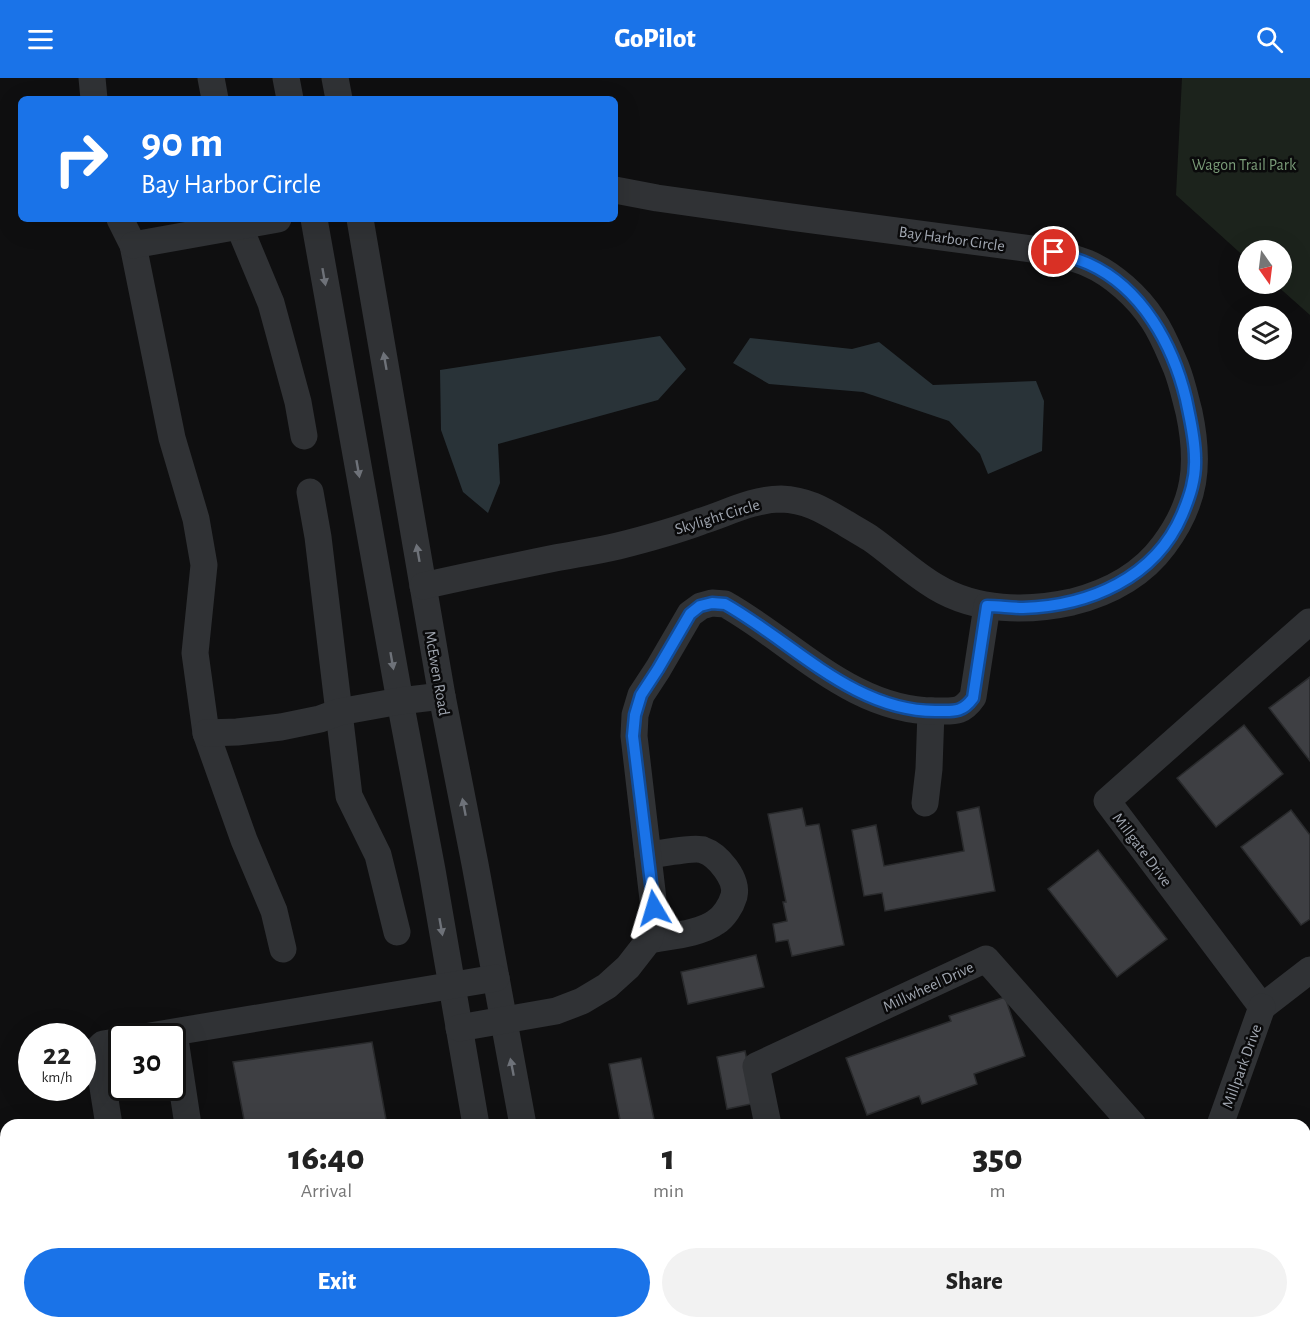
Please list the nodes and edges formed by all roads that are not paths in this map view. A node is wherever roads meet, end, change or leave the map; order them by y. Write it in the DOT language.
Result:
graph roads {
  1 [pos="92,78"];
  2 [pos="211,78"];
  3 [pos="286,78"];
  4 [pos="335,78"];
  5 [pos="94,96"];
  6 [pos="214,96"];
  7 [pos="289,96"];
  8 [pos="338,96"];
  9 [pos="618,191"];
  10 [pos="122,222"];
  11 [pos="315,222"];
  12 [pos="361,222"];
  13 [pos="239,223"];
  14 [pos="133,245"];
  15 [pos="304,436"];
  16 [pos="310,492"];
  17 [pos="423,586"];
  18 [pos="987,606"];
  19 [pos="1310,623"];
  20 [pos="442,696"];
  21 [pos="400,701"];
  22 [pos="931,711"];
  23 [pos="339,712"];
  24 [pos="206,733"];
  25 [pos="925,803"];
  26 [pos="648,855"];
  27 [pos="397,932"];
  28 [pos="649,940"];
  29 [pos="284,949"];
  30 [pos="1310,970"];
  31 [pos="496,978"];
  32 [pos="451,986"];
  33 [pos="1262,1008"];
  34 [pos="503,1021"];
  35 [pos="459,1028"];
  36 [pos="186,1031"];
  37 [pos="108,1043"];
  38 [pos="181,1101"];
  39 [pos="108,1119"];
  40 [pos="186,1119"];
  41 [pos="475,1119"];
  42 [pos="522,1119"];
  43 [pos="767,1119"];
  44 [pos="1128,1119"];
  45 [pos="1222,1119"];
  1 -- 5 [label="street"];
  2 -- 6 [label="street"];
  3 -- 7 [label="street"];
  4 -- 8 [label="street"];
  9 -- 18 [label="street, Bay Harbor Circle"];
  10 -- 14 [label="street"];
  11 -- 21 [label="street, one-way"];
  17 -- 12 [label="street, McEwen Road, one-way"];
  13 -- 14 [label="street"];
  13 -- 15 [label="street"];
  14 -- 24 [label="street"];
  16 -- 23 [label="street"];
  17 -- 18 [label="street, Skylight Circle"];
  17 -- 20 [label="street, McEwen Road"];
  18 -- 22 [label="street"];
  19 -- 33 [label="street, Millgate Drive"];
  20 -- 21 [label="street"];
  31 -- 20 [label="street, McEwen Road, one-way"];
  21 -- 23 [label="street"];
  21 -- 32 [label="street, one-way"];
  22 -- 25 [label="street"];
  22 -- 26 [label="street"];
  23 -- 24 [label="street"];
  23 -- 27 [label="street"];
  24 -- 29 [label="street"];
  26 -- 28 [label="street"];
  26 -- 28 [label="street"];
  28 -- 34 [label="street"];
  30 -- 33 [label="street"];
  31 -- 32 [label="street"];
  31 -- 34 [label="street, McEwen Road"];
  32 -- 35 [label="street"];
  32 -- 36 [label="street"];
  33 -- 45 [label="street, Millpark Drive"];
  34 -- 35 [label="street"];
  42 -- 34 [label="street, McEwen Road, one-way"];
  35 -- 41 [label="street"];
  37 -- 39 [label="street"];
  38 -- 40 [label="street"];
  43 -- 44 [label="street, Millwheel Drive"];
}
